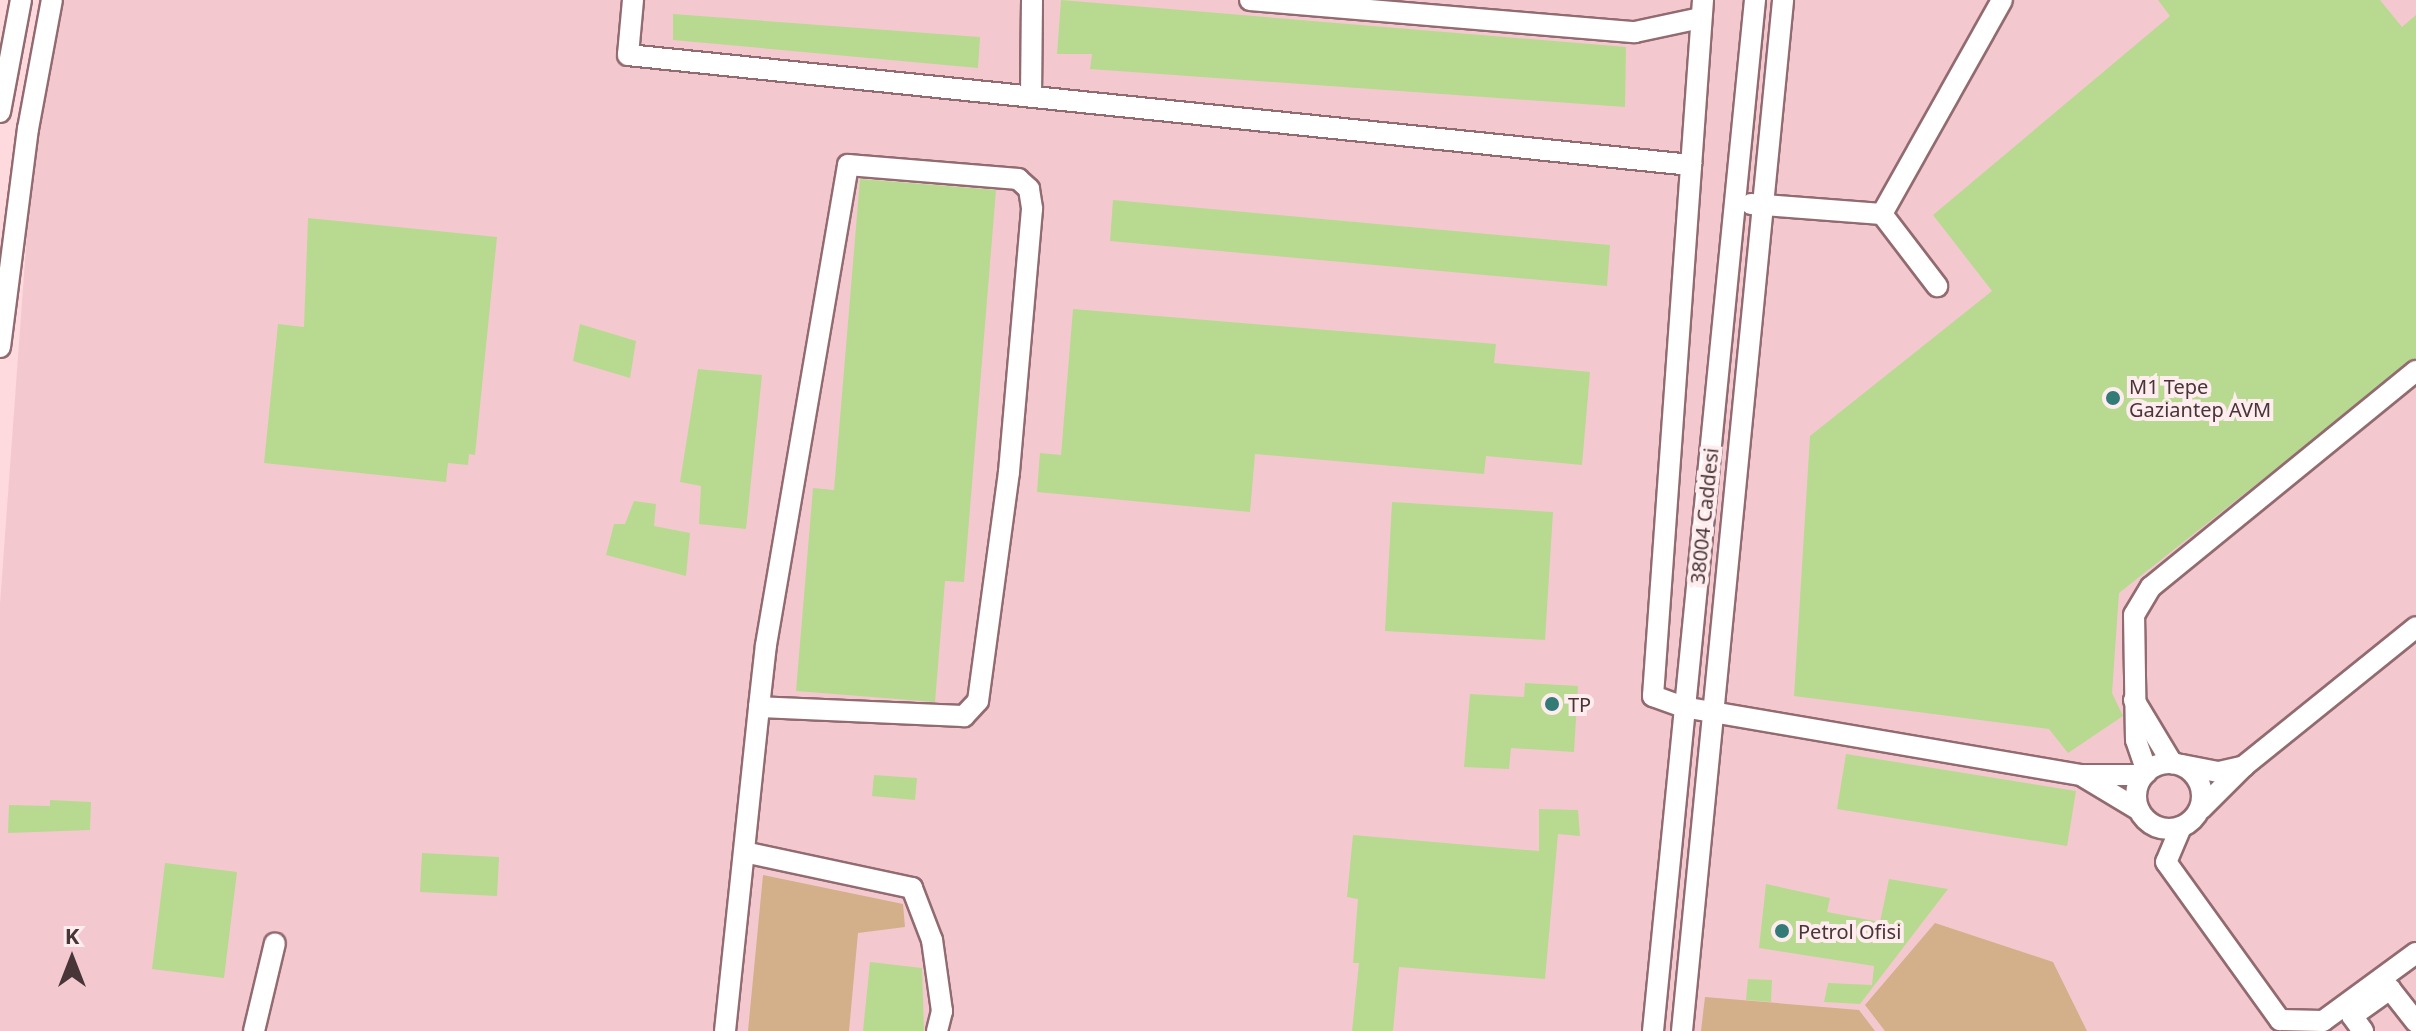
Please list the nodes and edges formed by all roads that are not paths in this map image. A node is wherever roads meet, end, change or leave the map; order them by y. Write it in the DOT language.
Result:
graph roads {
  1 [pos="52,0"];
  2 [pos="633,0"];
  3 [pos="1032,0"];
  4 [pos="1250,0"];
  5 [pos="1755,0"];
  6 [pos="1783,0"];
  7 [pos="2002,0"];
  8 [pos="14,6"];
  9 [pos="1702,9"];
  10 [pos="1031,96"];
  11 [pos="0,112"];
  12 [pos="1691,165"];
  13 [pos="1736,201"];
  14 [pos="1763,206"];
  15 [pos="1882,214"];
  16 [pos="1937,286"];
  17 [pos="0,347"];
  18 [pos="2416,371"];
  19 [pos="2416,627"];
  20 [pos="2134,700"];
  21 [pos="759,707"];
  22 [pos="1683,707"];
  23 [pos="1714,710"];
  24 [pos="2175,764"];
  25 [pos="2244,766"];
  26 [pos="2146,773"];
  27 [pos="2081,775"];
  28 [pos="2201,809"];
  29 [pos="2139,810"];
  30 [pos="2181,827"];
  31 [pos="744,852"];
  32 [pos="275,943"];
  33 [pos="2416,953"];
  34 [pos="2416,1022"];
  35 [pos="254,1031"];
  36 [pos="725,1031"];
  37 [pos="937,1031"];
  38 [pos="1653,1031"];
  39 [pos="1682,1031"];
  40 [pos="2363,1031"];
  1 -- 17 [label="street"];
  2 -- 10 [label="street"];
  3 -- 10 [label="street"];
  4 -- 9 [label="street"];
  5 -- 13 [label="street, 38004 Caddesi"];
  6 -- 14 [label="street, 38004 Caddesi"];
  7 -- 15 [label="street"];
  8 -- 11 [label="street"];
  9 -- 12 [label="street"];
  10 -- 12 [label="street"];
  12 -- 22 [label="street"];
  13 -- 14 [label="street"];
  13 -- 22 [label="street, 38004 Caddesi"];
  14 -- 15 [label="street"];
  14 -- 23 [label="street, 38004 Caddesi"];
  15 -- 16 [label="street"];
  18 -- 20 [label="street"];
  19 -- 25 [label="street"];
  20 -- 24 [label="street"];
  20 -- 26 [label="street"];
  21 -- 21 [label="street"];
  21 -- 31 [label="street"];
  22 -- 23 [label="street"];
  22 -- 38 [label="street, 38004 Caddesi"];
  23 -- 27 [label="street"];
  23 -- 39 [label="street, 38004 Caddesi"];
  24 -- 25 [label="street"];
  24 -- 26 [label="street"];
  24 -- 28 [label="street"];
  25 -- 28 [label="street"];
  26 -- 27 [label="street"];
  26 -- 29 [label="street"];
  27 -- 29 [label="street"];
  28 -- 30 [label="street"];
  29 -- 30 [label="street"];
  30 -- 33 [label="street"];
  31 -- 36 [label="street"];
  31 -- 37 [label="street"];
  32 -- 35 [label="street"];
  34 -- 40 [label="street"];
}
